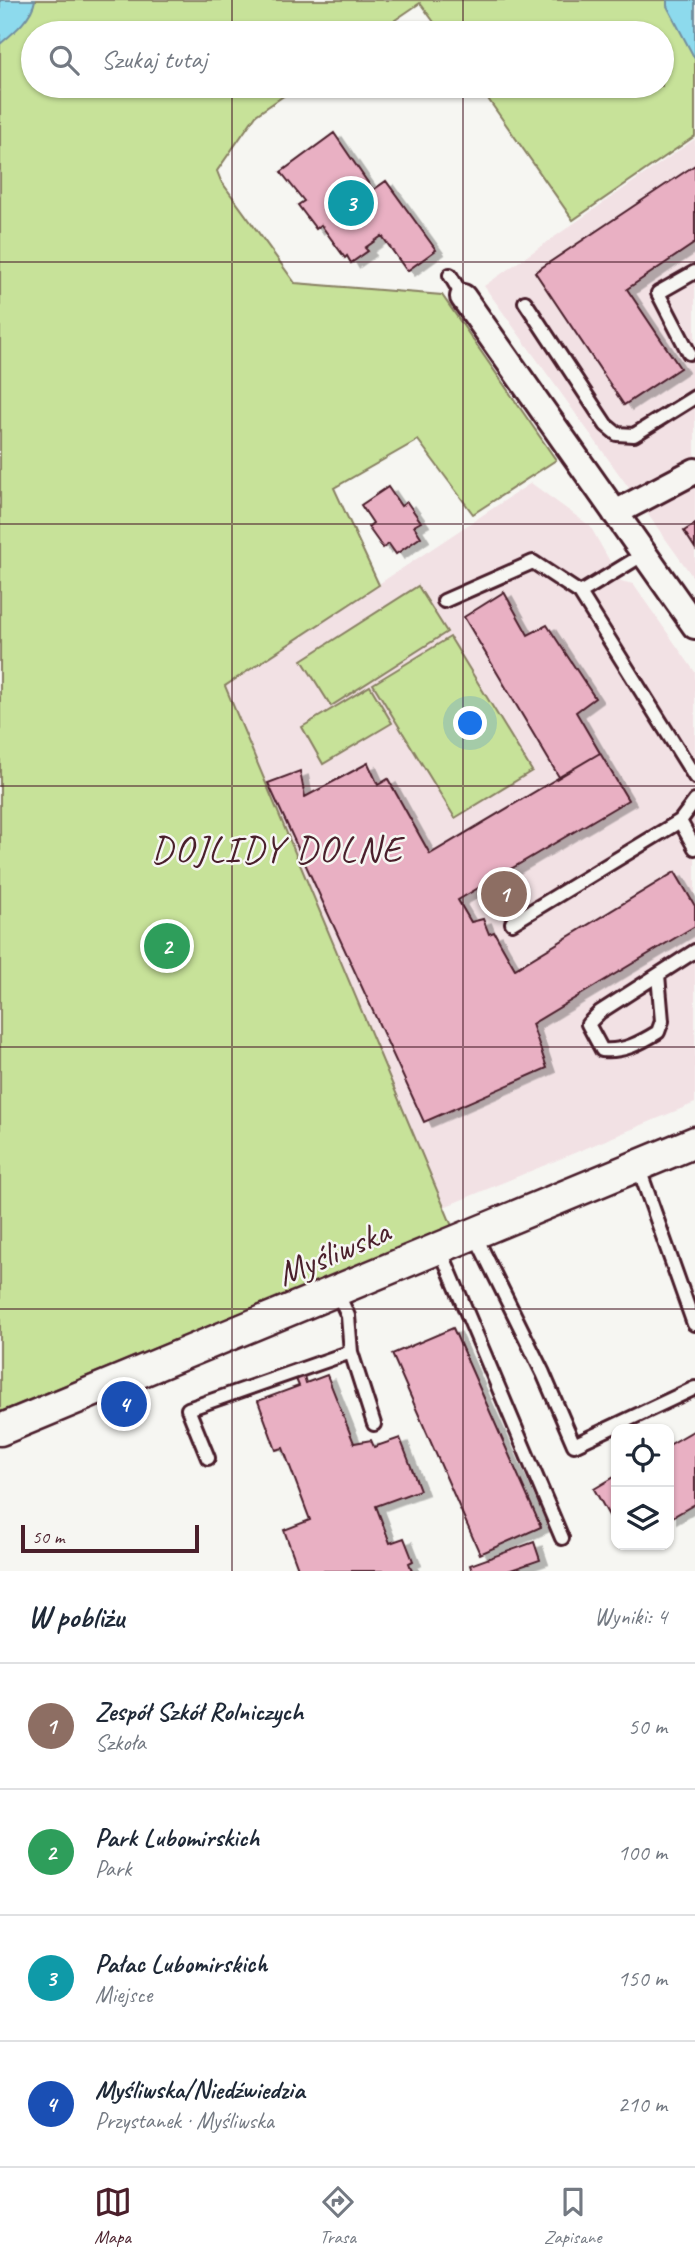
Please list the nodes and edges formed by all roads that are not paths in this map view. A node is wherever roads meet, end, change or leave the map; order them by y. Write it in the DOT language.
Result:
graph roads {
  1 [pos="695,272"];
  2 [pos="450,275"];
  3 [pos="463,297"];
  4 [pos="525,302"];
  5 [pos="693,356"];
  6 [pos="695,397"];
  7 [pos="695,471"];
  8 [pos="615,513"];
  9 [pos="644,554"];
  10 [pos="580,593"];
  11 [pos="444,601"];
  12 [pos="695,626"];
  13 [pos="695,777"];
  14 [pos="695,801"];
  15 [pos="680,821"];
  16 [pos="695,848"];
  17 [pos="512,923"];
  18 [pos="695,951"];
  19 [pos="658,975"];
  20 [pos="695,1142"];
  21 [pos="638,1166"];
  22 [pos="475,1235"];
  23 [pos="440,1250"];
  24 [pos="337,1292"];
  25 [pos="694,1324"];
  26 [pos="351,1352"];
  27 [pos="695,1388"];
  28 [pos="374,1424"];
  29 [pos="0,1430"];
  30 [pos="208,1458"];
  31 [pos="562,1538"];
  1 -- 5 [label="lane"];
  2 -- 3 [label="lane"];
  3 -- 8 [label="street"];
  4 -- 6 [label="lane"];
  7 -- 8 [label="street"];
  8 -- 9 [label="street"];
  9 -- 10 [label="lane"];
  9 -- 12 [label="street"];
  10 -- 11 [label="lane"];
  10 -- 13 [label="lane"];
  14 -- 15 [label="lane"];
  15 -- 16 [label="lane"];
  15 -- 17 [label="lane"];
  18 -- 19 [label="lane"];
  19 -- 19 [label="lane"];
  20 -- 21 [label="street, Myśliwska"];
  21 -- 22 [label="street, Myśliwska"];
  21 -- 25 [label="lane"];
  22 -- 23 [label="street, Myśliwska"];
  22 -- 27 [label="lane"];
  23 -- 24 [label="street, Myśliwska"];
  23 -- 31 [label="lane"];
  24 -- 26 [label="lane"];
  24 -- 29 [label="street, Myśliwska"];
  26 -- 28 [label="lane"];
  26 -- 30 [label="lane"];
}
